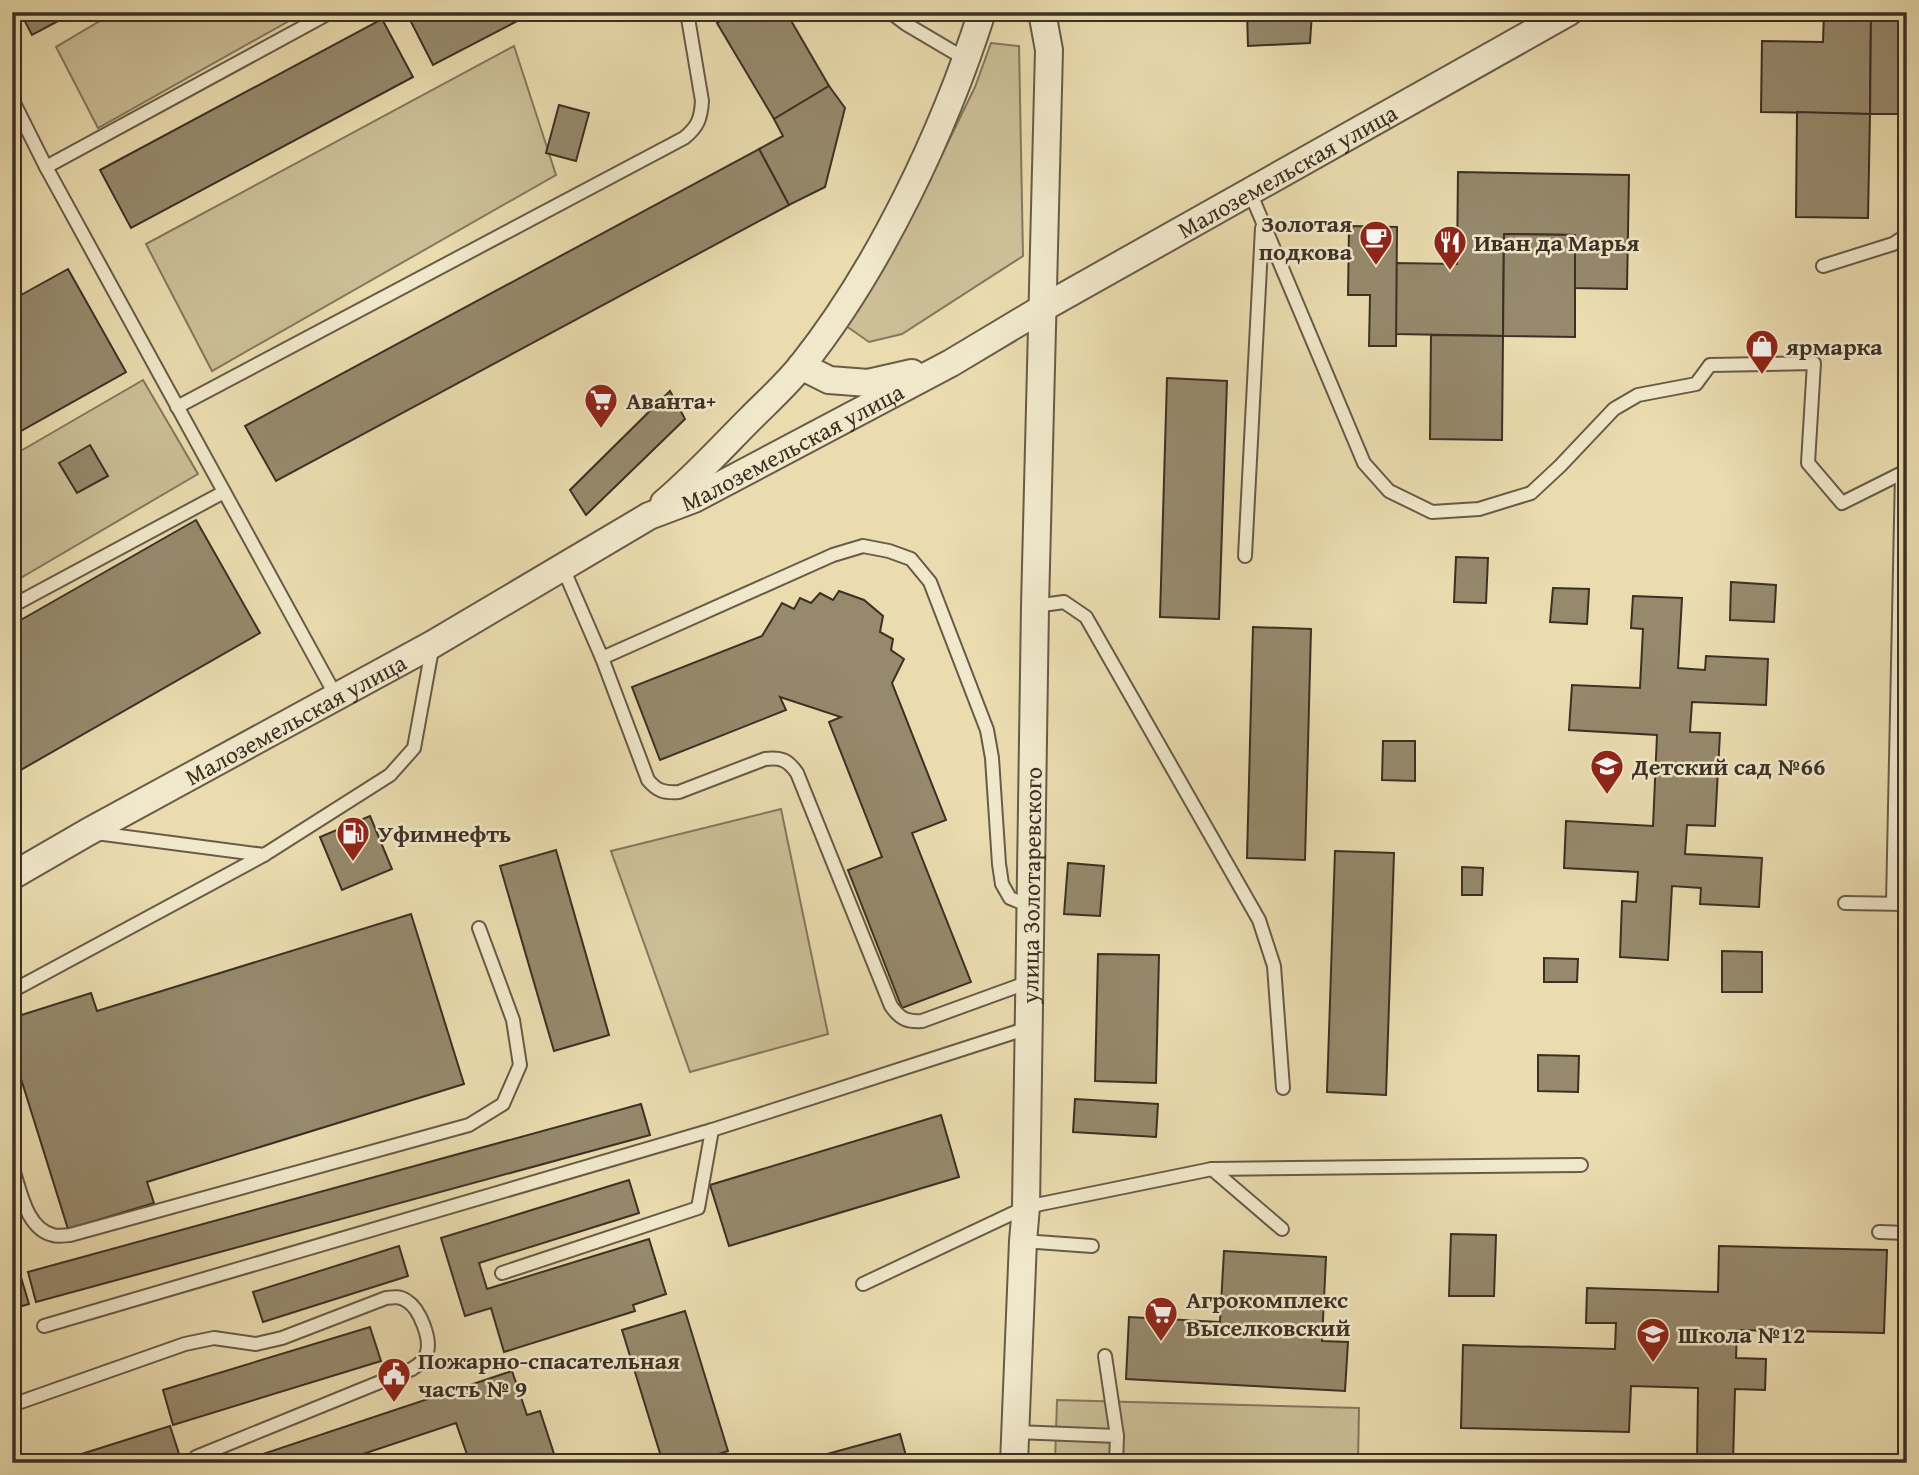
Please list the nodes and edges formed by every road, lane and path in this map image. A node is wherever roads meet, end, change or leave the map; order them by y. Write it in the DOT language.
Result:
graph roads {
  1 [pos="331,12"];
  2 [pos="687,12"];
  3 [pos="890,12"];
  4 [pos="982,12"];
  5 [pos="1042,12"];
  6 [pos="1569,12"];
  7 [pos="967,60"];
  8 [pos="12,99"];
  9 [pos="47,167"];
  10 [pos="1250,192"];
  11 [pos="1262,221"];
  12 [pos="1907,235"];
  13 [pos="1823,266"];
  14 [pos="1043,308"];
  15 [pos="951,363"];
  16 [pos="802,366"];
  17 [pos="177,407"];
  18 [pos="1904,473"];
  19 [pos="224,492"];
  20 [pos="649,516"];
  21 [pos="1245,556"];
  22 [pos="563,568"];
  23 [pos="12,606"];
  24 [pos="1035,606"];
  25 [pos="433,644"];
  26 [pos="602,658"];
  27 [pos="336,696"];
  28 [pos="88,832"];
  29 [pos="264,855"];
  30 [pos="12,876"];
  31 [pos="1844,903"];
  32 [pos="1893,904"];
  33 [pos="1907,904"];
  34 [pos="1031,906"];
  35 [pos="479,928"];
  36 [pos="1029,982"];
  37 [pos="12,991"];
  38 [pos="1028,1028"];
  39 [pos="1283,1088"];
  40 [pos="712,1130"];
  41 [pos="1581,1165"];
  42 [pos="12,1166"];
  43 [pos="1212,1169"];
  44 [pos="1026,1207"];
  45 [pos="1282,1229"];
  46 [pos="1879,1231"];
  47 [pos="1907,1233"];
  48 [pos="1023,1241"];
  49 [pos="1092,1246"];
  50 [pos="502,1273"];
  51 [pos="863,1284"];
  52 [pos="44,1326"];
  53 [pos="1105,1356"];
  54 [pos="12,1405"];
  55 [pos="1015,1433"];
  56 [pos="1117,1436"];
  57 [pos="196,1457"];
  58 [pos="1014,1463"];
  59 [pos="1116,1463"];
  1 -- 9 [label="lane"];
  2 -- 17 [label="lane"];
  3 -- 7 [label="lane"];
  4 -- 7 [label="street"];
  5 -- 14 [label="street, улица Золотаревского"];
  6 -- 10 [label="street, Малоземельская улица"];
  7 -- 16 [label="street"];
  8 -- 9 [label="lane"];
  9 -- 17 [label="lane"];
  10 -- 11 [label="lane"];
  10 -- 14 [label="street, Малоземельская улица"];
  11 -- 18 [label="lane"];
  11 -- 21 [label="lane"];
  12 -- 13 [label="lane"];
  14 -- 15 [label="street, Малоземельская улица"];
  14 -- 24 [label="street, улица Золотаревского"];
  15 -- 16 [label="street"];
  15 -- 20 [label="street, Малоземельская улица"];
  16 -- 20 [label="street"];
  17 -- 19 [label="lane"];
  18 -- 32 [label="lane"];
  19 -- 23 [label="lane"];
  19 -- 27 [label="lane"];
  20 -- 22 [label="street, Малоземельская улица"];
  22 -- 25 [label="street, Малоземельская улица"];
  22 -- 26 [label="lane"];
  24 -- 34 [label="street, улица Золотаревского"];
  24 -- 39 [label="lane"];
  25 -- 27 [label="street, Малоземельская улица"];
  25 -- 29 [label="lane"];
  26 -- 34 [label="lane"];
  26 -- 36 [label="lane"];
  27 -- 28 [label="street, Малоземельская улица"];
  28 -- 29 [label="lane"];
  28 -- 30 [label="street, Малоземельская улица"];
  29 -- 37 [label="lane"];
  31 -- 32 [label="lane"];
  32 -- 33 [label="lane"];
  34 -- 36 [label="street, улица Золотаревского"];
  35 -- 42 [label="lane"];
  36 -- 38 [label="street, улица Золотаревского"];
  38 -- 40 [label="lane"];
  38 -- 44 [label="street, улица Золотаревского"];
  40 -- 50 [label="lane"];
  40 -- 52 [label="lane"];
  41 -- 43 [label="lane"];
  43 -- 44 [label="lane"];
  43 -- 45 [label="lane"];
  44 -- 48 [label="street, улица Золотаревского"];
  44 -- 51 [label="lane"];
  46 -- 47 [label="lane"];
  48 -- 49 [label="lane"];
  48 -- 55 [label="street, улица Золотаревского"];
  53 -- 56 [label="lane"];
  54 -- 57 [label="lane"];
  55 -- 56 [label="lane"];
  55 -- 58 [label="street, улица Золотаревского"];
  56 -- 59 [label="lane"];
}
